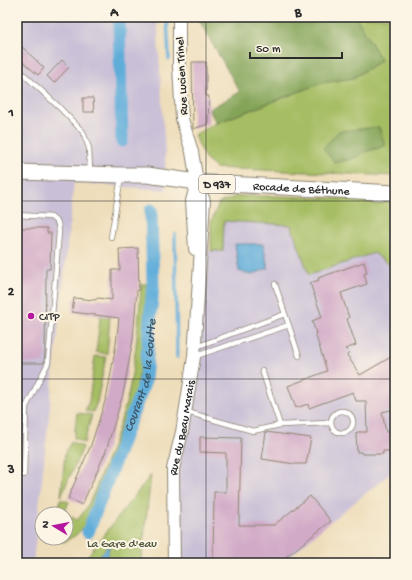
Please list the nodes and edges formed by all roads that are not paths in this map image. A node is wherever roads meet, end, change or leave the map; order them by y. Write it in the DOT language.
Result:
graph roads {
  1 [pos="178,17"];
  2 [pos="17,68"];
  3 [pos="17,172"];
  4 [pos="91,174"];
  5 [pos="122,175"];
  6 [pos="196,182"];
  7 [pos="395,193"];
  8 [pos="17,215"];
  9 [pos="111,236"];
  10 [pos="275,284"];
  11 [pos="284,314"];
  12 [pos="289,325"];
  13 [pos="195,352"];
  14 [pos="299,356"];
  15 [pos="262,370"];
  16 [pos="17,406"];
  17 [pos="26,407"];
  18 [pos="185,412"];
  19 [pos="330,422"];
  20 [pos="280,425"];
  21 [pos="24,475"];
  22 [pos="174,563"];
  1 -- 6 [label="street, Rue Lucien Trinel"];
  2 -- 4 [label="lane"];
  3 -- 4 [label="main road, Rocade de Béthune / D 937"];
  4 -- 5 [label="main road, Rocade de Béthune / D 937"];
  5 -- 6 [label="main road, Rocade de Béthune / D 937"];
  5 -- 9 [label="lane"];
  6 -- 7 [label="main road, Rocade de Béthune / D 937"];
  6 -- 13 [label="street, Rue du Beau Marais"];
  8 -- 17 [label="lane"];
  10 -- 11 [label="lane"];
  11 -- 12 [label="lane"];
  11 -- 13 [label="lane"];
  12 -- 13 [label="lane"];
  12 -- 14 [label="lane"];
  13 -- 18 [label="street, Rue du Beau Marais"];
  15 -- 20 [label="lane"];
  16 -- 17 [label="lane"];
  17 -- 21 [label="lane"];
  18 -- 20 [label="lane"];
  18 -- 22 [label="street, Rue du Beau Marais"];
  19 -- 19 [label="lane"];
  19 -- 20 [label="lane"];
}
